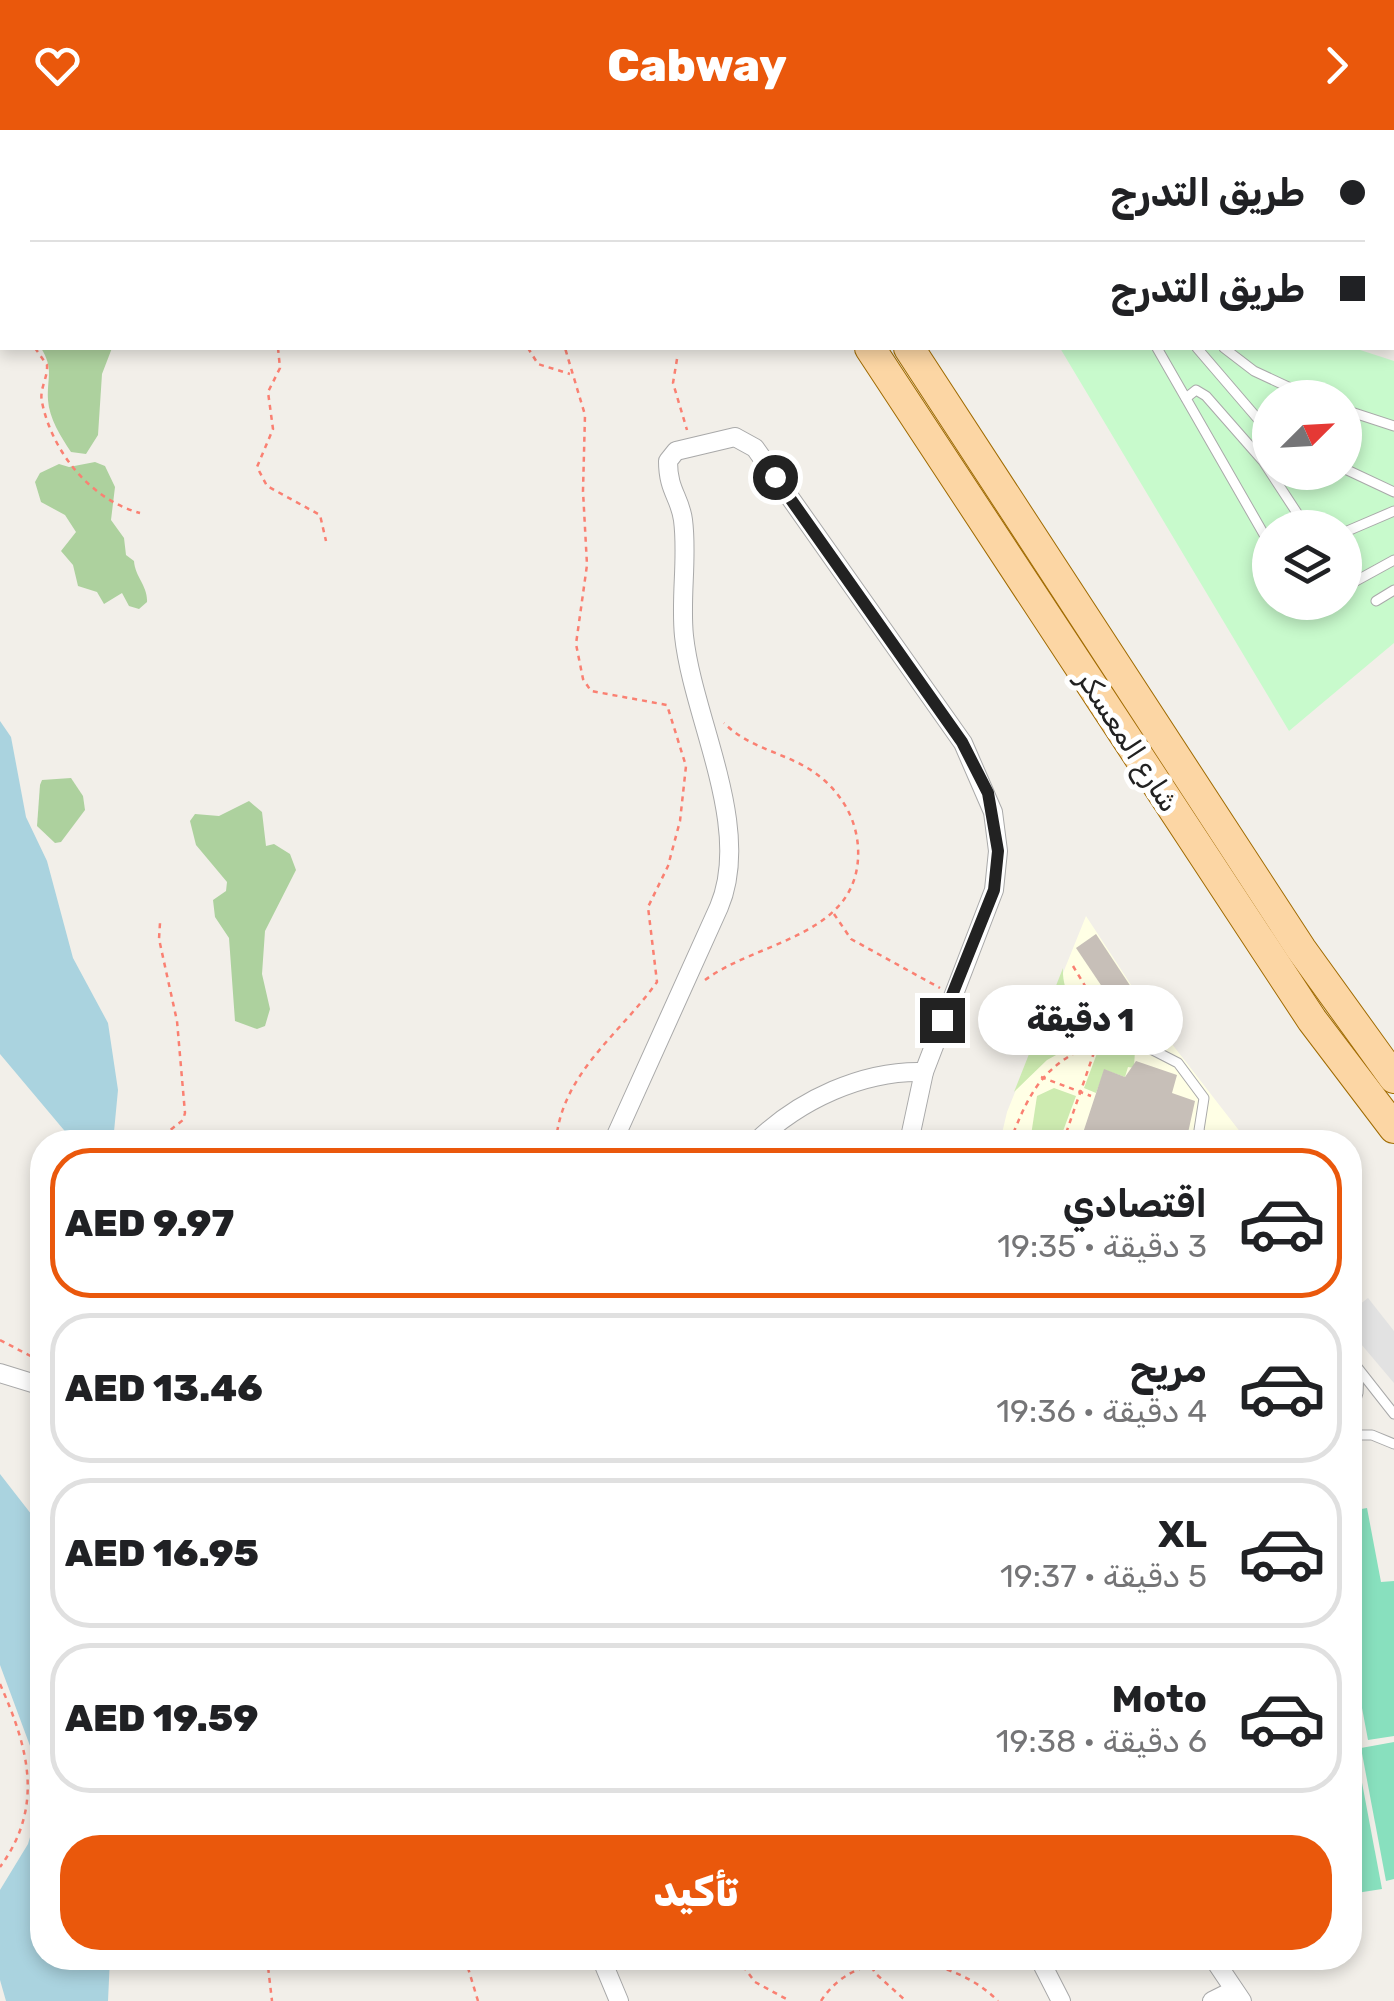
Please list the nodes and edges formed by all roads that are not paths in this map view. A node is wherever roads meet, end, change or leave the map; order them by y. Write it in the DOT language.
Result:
graph roads {
  1 [pos="871,350"];
  2 [pos="910,350"];
  3 [pos="1157,350"];
  4 [pos="1200,350"];
  5 [pos="1227,350"];
  6 [pos="1273,380"];
  7 [pos="1186,398"];
  8 [pos="1252,412"];
  9 [pos="1362,416"];
  10 [pos="1394,426"];
  11 [pos="1362,477"];
  12 [pos="1394,492"];
  13 [pos="1295,510"];
  14 [pos="1394,511"];
  15 [pos="1252,514"];
  16 [pos="1362,525"];
  17 [pos="1394,560"];
  18 [pos="1362,578"];
  19 [pos="1394,590"];
  20 [pos="1376,601"];
  21 [pos="1145,1046"];
  22 [pos="924,1072"];
  23 [pos="1394,1078"];
  24 [pos="1394,1128"];
  25 [pos="619,1130"];
  26 [pos="775,1130"];
  27 [pos="911,1130"];
  28 [pos="1199,1130"];
  29 [pos="0,1374"];
  30 [pos="1362,1380"];
  31 [pos="30,1383"];
  32 [pos="1394,1414"];
  33 [pos="1362,1436"];
  34 [pos="1394,1444"];
  35 [pos="606,1970"];
  36 [pos="1046,1970"];
  37 [pos="1220,1970"];
  38 [pos="1238,1996"];
  39 [pos="620,2001"];
  40 [pos="1062,2001"];
  41 [pos="1212,2001"];
  1 -- 24 [label="main road, شارع المعسكر"];
  2 -- 23 [label="main road, شارع المعسكر"];
  3 -- 7 [label="lane"];
  4 -- 8 [label="lane"];
  5 -- 6 [label="lane"];
  7 -- 13 [label="lane"];
  7 -- 15 [label="lane"];
  9 -- 10 [label="lane"];
  11 -- 12 [label="lane"];
  14 -- 16 [label="lane"];
  17 -- 18 [label="lane"];
  19 -- 20 [label="lane"];
  21 -- 28 [label="lane"];
  22 -- 25 [label="street"];
  22 -- 26 [label="street"];
  22 -- 27 [label="street"];
  29 -- 31 [label="street"];
  30 -- 32 [label="lane"];
  33 -- 34 [label="lane"];
  35 -- 39 [label="street"];
  36 -- 40 [label="street"];
  37 -- 38 [label="street"];
  38 -- 41 [label="street"];
}
